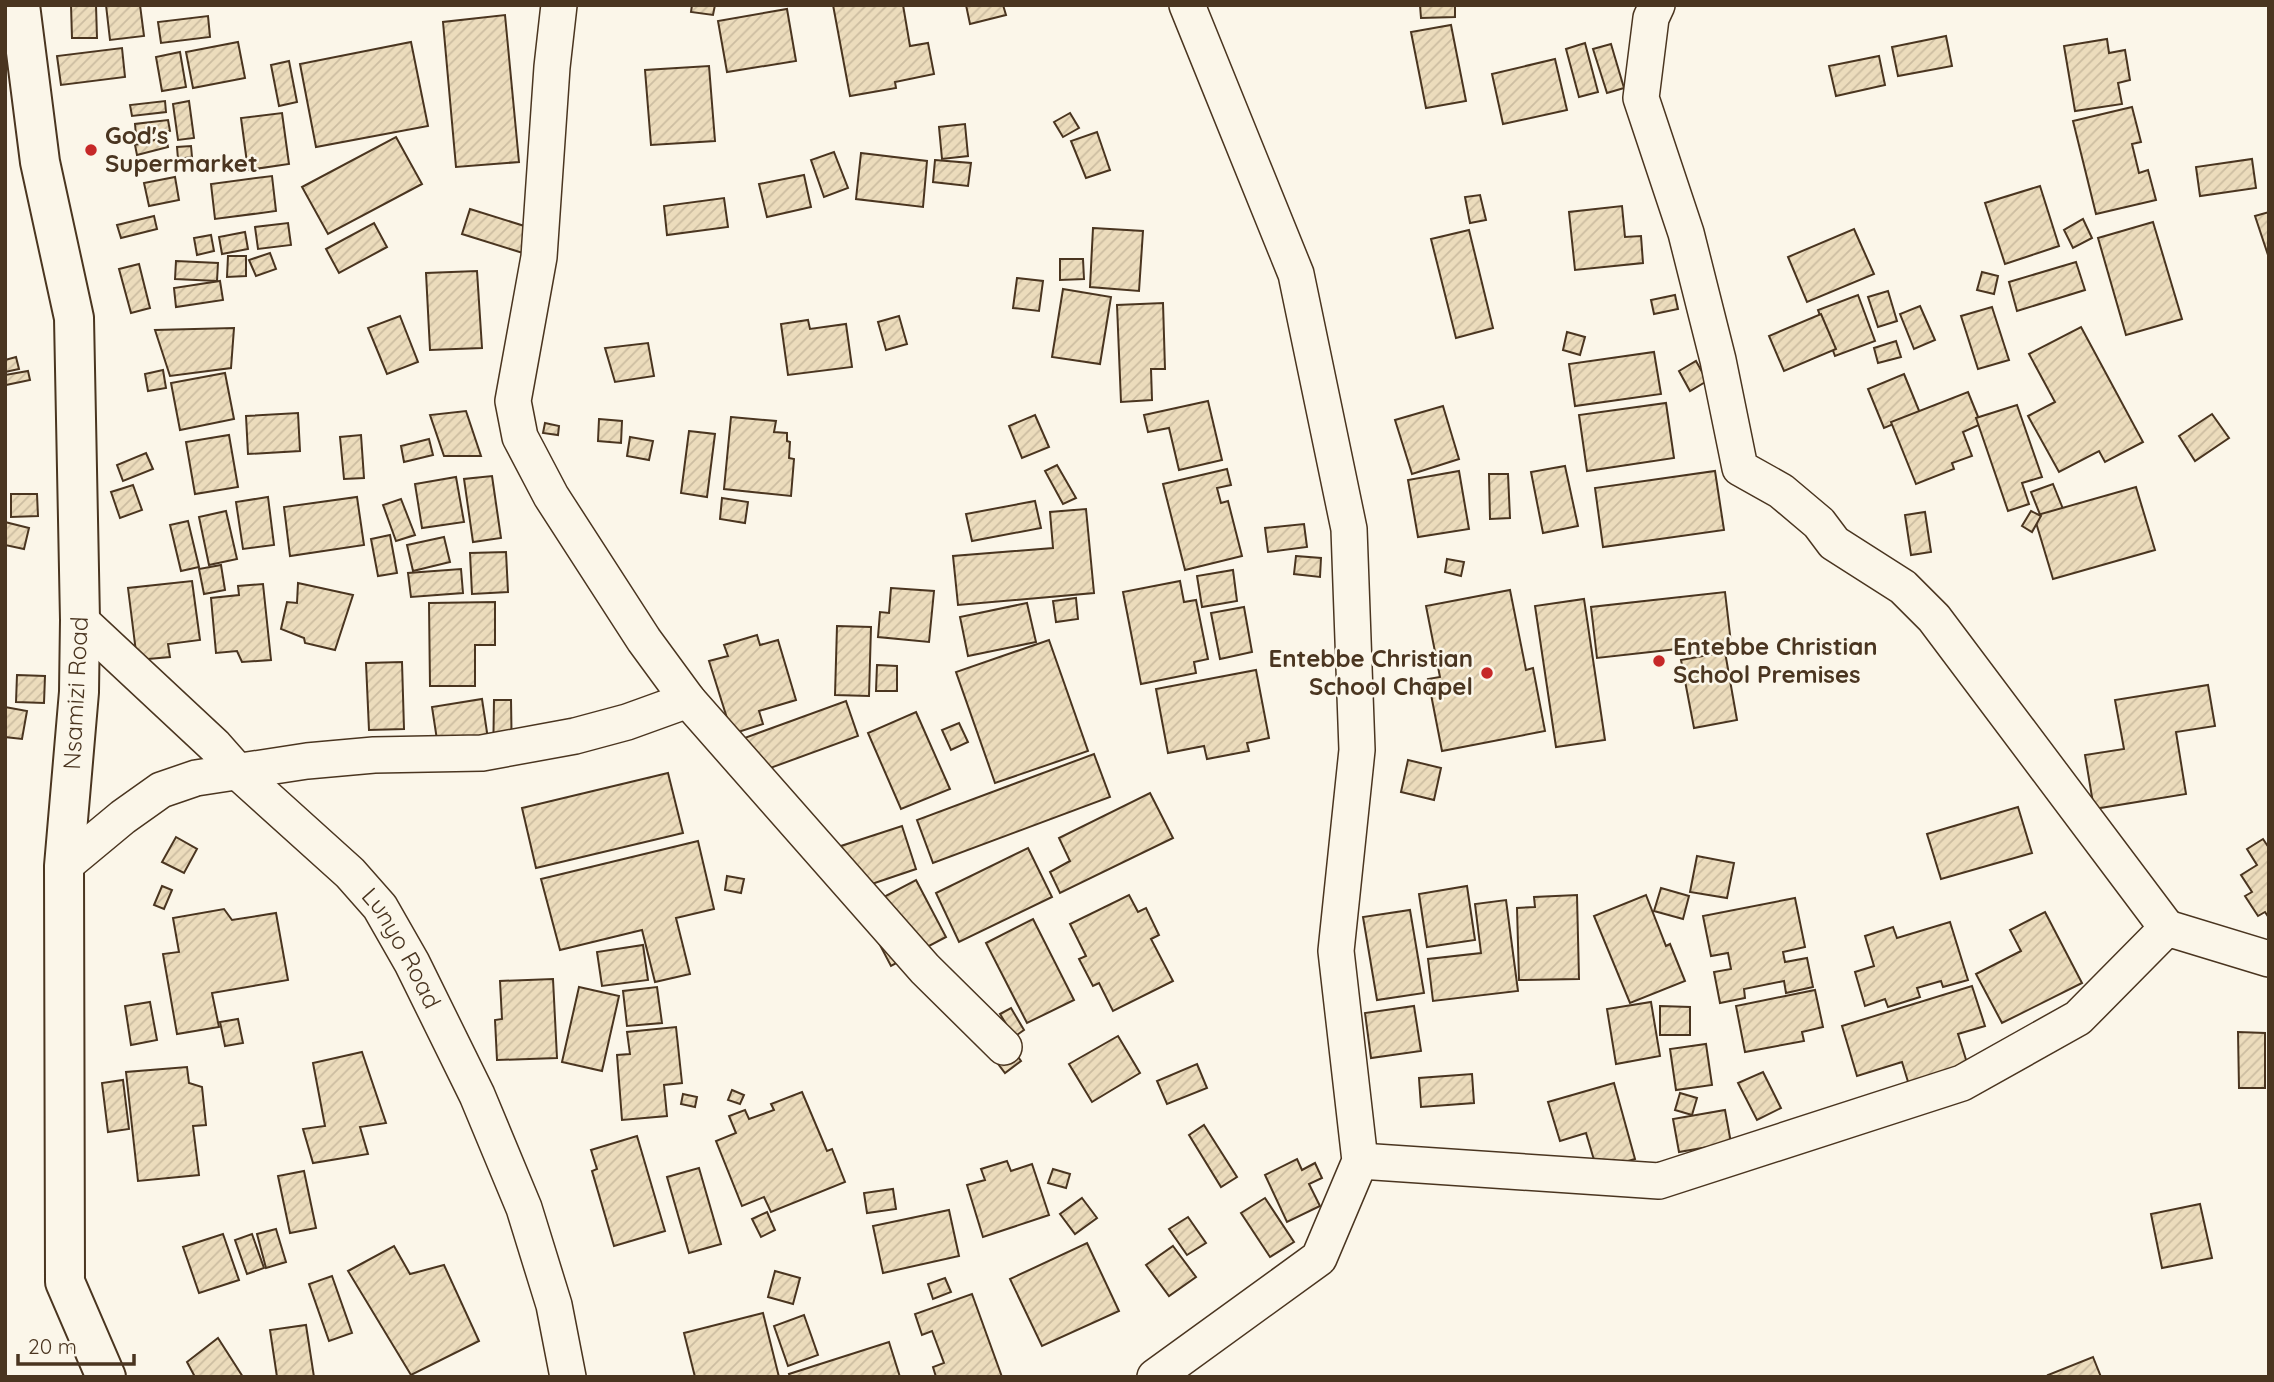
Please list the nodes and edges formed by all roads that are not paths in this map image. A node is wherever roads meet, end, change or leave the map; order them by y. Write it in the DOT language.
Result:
graph roads {
  1 [pos="20,5"];
  2 [pos="559,5"];
  3 [pos="1187,5"];
  4 [pos="1657,5"];
  5 [pos="80,620"];
  6 [pos="688,700"];
  7 [pos="238,772"];
  8 [pos="64,866"];
  9 [pos="2167,928"];
  10 [pos="2269,959"];
  11 [pos="1004,1046"];
  12 [pos="1360,1161"];
  13 [pos="106,1377"];
  14 [pos="568,1377"];
  15 [pos="1155,1377"];
  1 -- 5 [label="street, Nsamizi Road"];
  2 -- 6 [label="street"];
  3 -- 12 [label="street"];
  4 -- 9 [label="street"];
  5 -- 7 [label="street, Lunyo Road"];
  5 -- 8 [label="street, Nsamizi Road"];
  6 -- 7 [label="street"];
  6 -- 11 [label="street"];
  7 -- 8 [label="street"];
  7 -- 14 [label="street, Lunyo Road"];
  8 -- 13 [label="street, Nsamizi Road"];
  9 -- 10 [label="street"];
  9 -- 12 [label="street"];
  12 -- 15 [label="street"];
}
